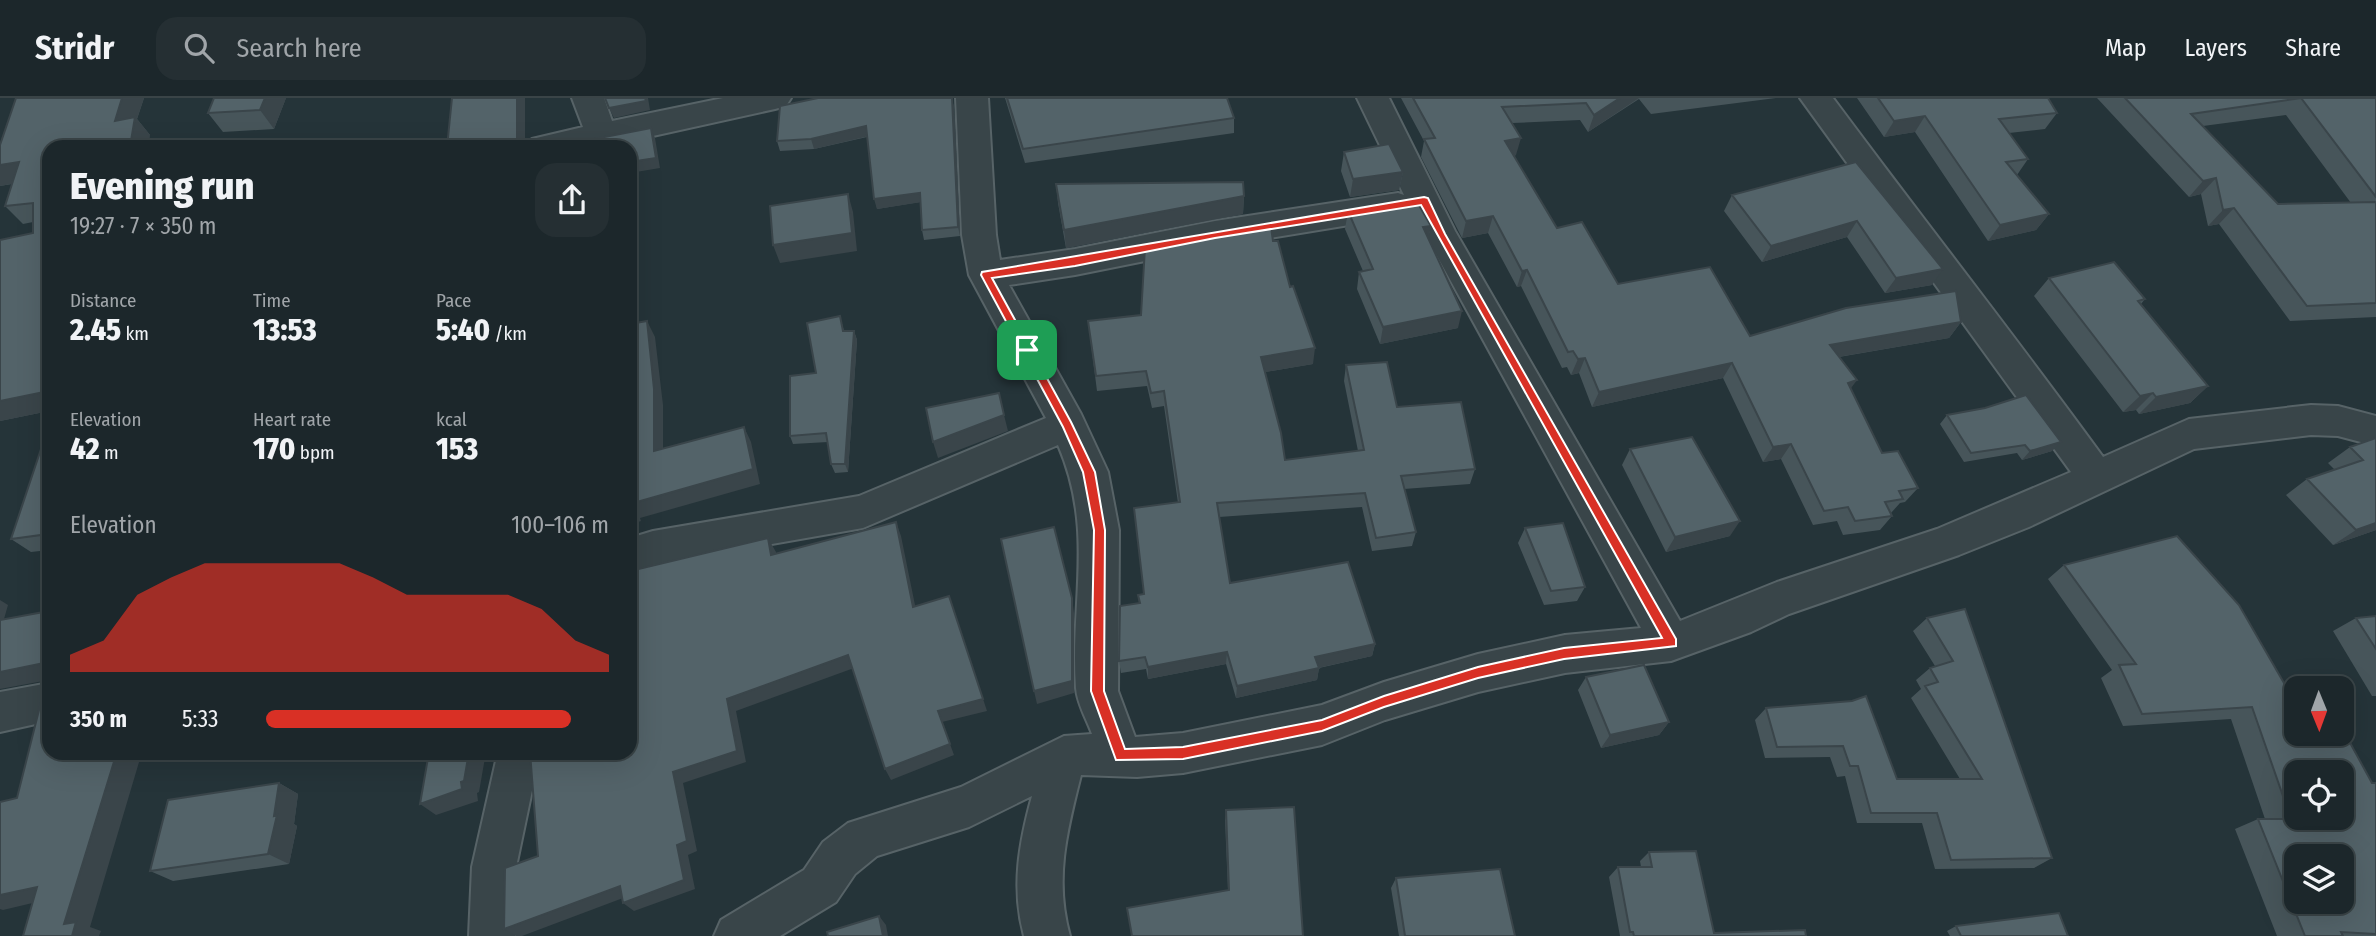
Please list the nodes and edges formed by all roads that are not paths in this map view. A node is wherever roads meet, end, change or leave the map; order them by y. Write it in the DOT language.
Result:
graph roads {
  1 [pos="589,98"];
  2 [pos="775,98"];
  3 [pos="972,98"];
  4 [pos="1373,98"];
  5 [pos="1816,98"];
  6 [pos="602,136"];
  7 [pos="581,140"];
  8 [pos="1424,201"];
  9 [pos="986,275"];
  10 [pos="1068,425"];
  11 [pos="2376,431"];
  12 [pos="2095,475"];
  13 [pos="637,553"];
  14 [pos="1671,643"];
  15 [pos="42,703"];
  16 [pos="0,712"];
  17 [pos="1121,755"];
  18 [pos="1064,756"];
  19 [pos="517,760"];
  20 [pos="492,936"];
  21 [pos="737,936"];
  22 [pos="1047,936"];
  1 -- 6 [label="street"];
  2 -- 6 [label="street"];
  3 -- 9 [label="street"];
  4 -- 8 [label="street"];
  5 -- 12 [label="street"];
  6 -- 7 [label="street"];
  8 -- 9 [label="street"];
  8 -- 14 [label="street"];
  9 -- 10 [label="street"];
  10 -- 13 [label="street"];
  10 -- 17 [label="street"];
  11 -- 12 [label="street"];
  12 -- 14 [label="street"];
  14 -- 17 [label="street"];
  15 -- 16 [label="street"];
  17 -- 18 [label="street"];
  18 -- 21 [label="street"];
  18 -- 22 [label="street"];
  19 -- 20 [label="street"];
}
